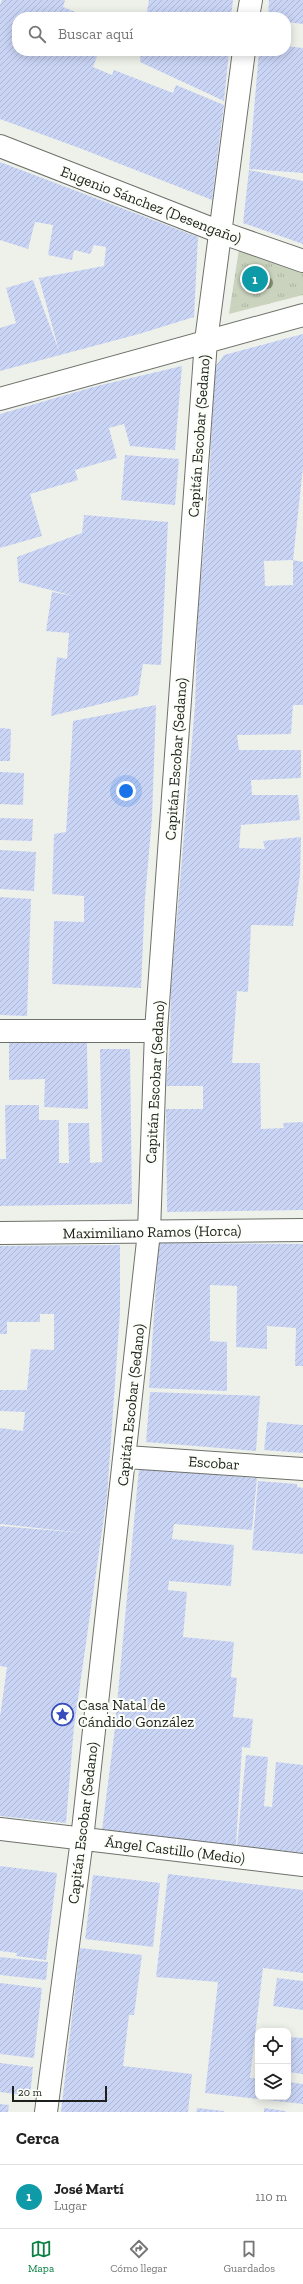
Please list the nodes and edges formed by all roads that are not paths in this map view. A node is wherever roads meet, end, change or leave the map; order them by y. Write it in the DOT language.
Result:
graph roads {
  1 [pos="251,0"];
  2 [pos="249,12"];
  3 [pos="243,56"];
  4 [pos="0,146"];
  5 [pos="220,232"];
  6 [pos="303,261"];
  7 [pos="303,315"];
  8 [pos="206,341"];
  9 [pos="0,399"];
  10 [pos="0,1031"];
  11 [pos="156,1031"];
  12 [pos="303,1230"];
  13 [pos="149,1232"];
  14 [pos="0,1233"];
  15 [pos="126,1457"];
  16 [pos="303,1469"];
  17 [pos="0,1829"];
  18 [pos="82,1839"];
  19 [pos="303,1865"];
  20 [pos="46,2112"];
  1 -- 2 [label="street"];
  3 -- 5 [label="street, Capitán Escobar (Sedano)"];
  4 -- 5 [label="street, Eugenio Sánchez (Desengaño)"];
  5 -- 6 [label="street, Eugenio Sánchez (Desengaño)"];
  5 -- 8 [label="street, Capitán Escobar (Sedano)"];
  7 -- 8 [label="street"];
  8 -- 9 [label="street"];
  8 -- 11 [label="street, Capitán Escobar (Sedano)"];
  10 -- 11 [label="street"];
  11 -- 13 [label="street, Capitán Escobar (Sedano)"];
  12 -- 13 [label="street, Maximiliano Ramos (Horca)"];
  13 -- 14 [label="street, Maximiliano Ramos (Horca)"];
  13 -- 15 [label="street, Capitán Escobar (Sedano)"];
  15 -- 16 [label="street, Escobar"];
  15 -- 18 [label="street, Capitán Escobar (Sedano)"];
  17 -- 18 [label="street, Ángel Castillo (Medio)"];
  18 -- 19 [label="street, Ángel Castillo (Medio)"];
  18 -- 20 [label="street, Capitán Escobar (Sedano)"];
}
